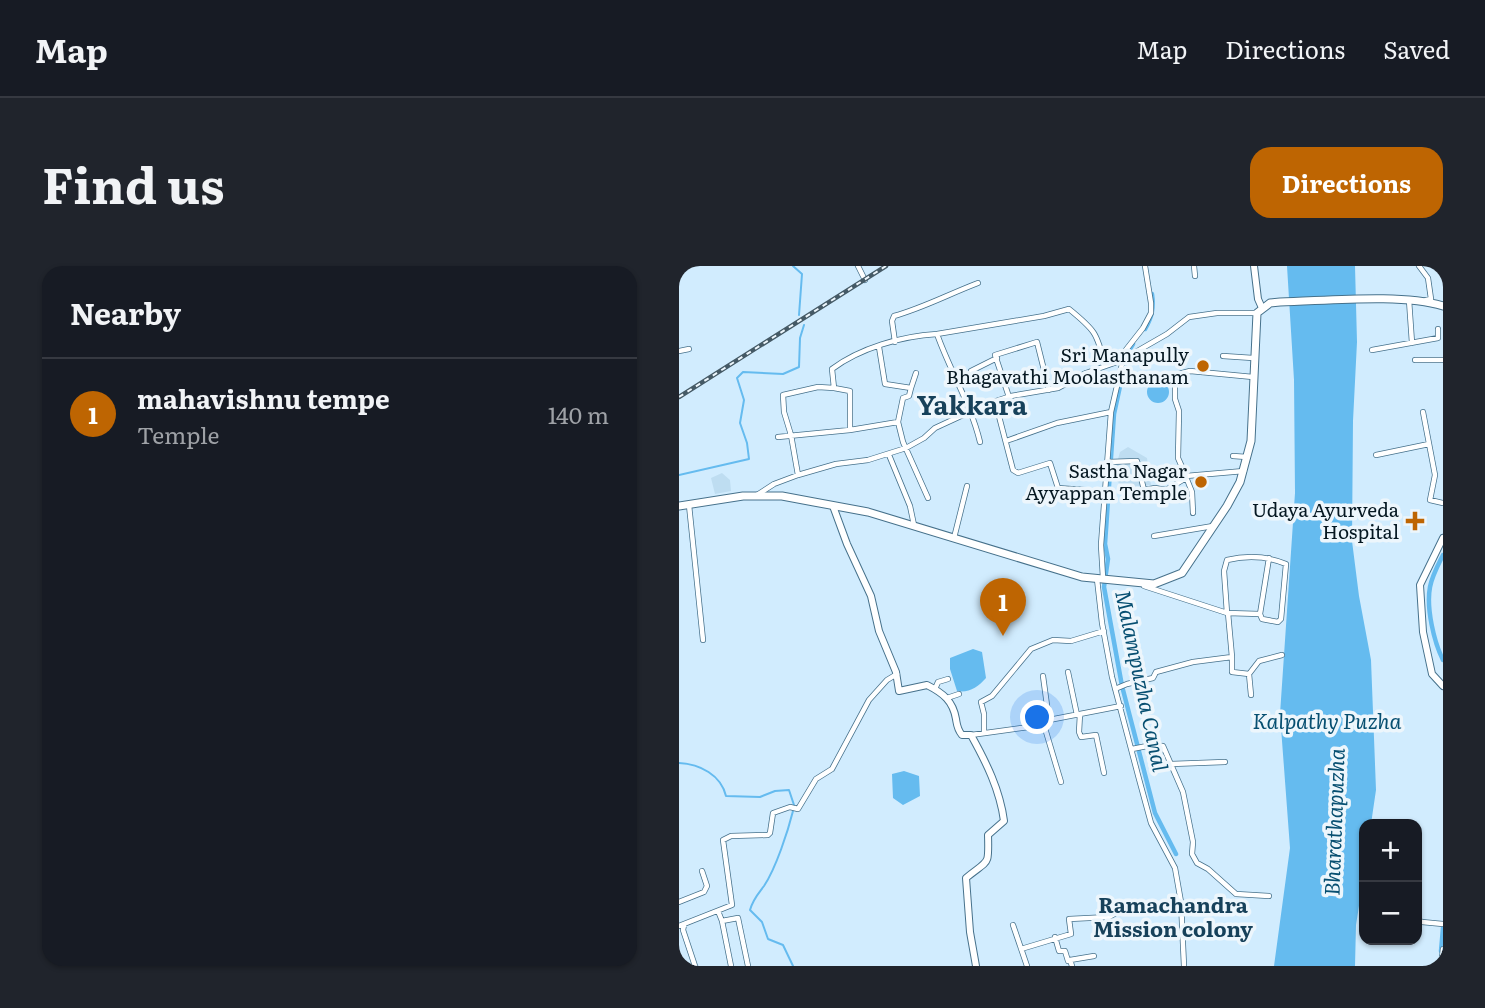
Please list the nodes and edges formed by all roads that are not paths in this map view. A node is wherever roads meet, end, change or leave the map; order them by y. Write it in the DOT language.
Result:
graph roads {
  1 [pos="858,266"];
  2 [pos="1145,266"];
  3 [pos="1195,266"];
  4 [pos="1254,266"];
  5 [pos="1419,266"];
  6 [pos="1195,275"];
  7 [pos="865,280"];
  8 [pos="978,284"];
  9 [pos="1409,300"];
  10 [pos="1419,301"];
  11 [pos="1443,306"];
  12 [pos="1259,310"];
  13 [pos="1438,329"];
  14 [pos="937,334"];
  15 [pos="895,342"];
  16 [pos="1412,343"];
  17 [pos="879,347"];
  18 [pos="689,349"];
  19 [pos="1372,350"];
  20 [pos="679,351"];
  21 [pos="1223,356"];
  22 [pos="1126,357"];
  23 [pos="997,358"];
  24 [pos="1253,358"];
  25 [pos="1415,360"];
  26 [pos="1443,360"];
  27 [pos="1105,365"];
  28 [pos="971,371"];
  29 [pos="916,373"];
  30 [pos="1253,377"];
  31 [pos="834,388"];
  32 [pos="911,388"];
  33 [pos="1049,390"];
  34 [pos="1009,397"];
  35 [pos="995,401"];
  36 [pos="972,411"];
  37 [pos="1111,412"];
  38 [pos="1423,412"];
  39 [pos="898,422"];
  40 [pos="850,430"];
  41 [pos="791,435"];
  42 [pos="778,437"];
  43 [pos="1006,441"];
  44 [pos="980,442"];
  45 [pos="1429,444"];
  46 [pos="906,448"];
  47 [pos="889,454"];
  48 [pos="1376,455"];
  49 [pos="1233,456"];
  50 [pos="1247,457"];
  51 [pos="1108,462"];
  52 [pos="1244,471"];
  53 [pos="797,475"];
  54 [pos="1186,477"];
  55 [pos="967,486"];
  56 [pos="756,495"];
  57 [pos="1105,496"];
  58 [pos="928,498"];
  59 [pos="1443,503"];
  60 [pos="689,505"];
  61 [pos="679,506"];
  62 [pos="833,506"];
  63 [pos="1193,513"];
  64 [pos="914,526"];
  65 [pos="1213,526"];
  66 [pos="1154,536"];
  67 [pos="954,538"];
  68 [pos="1443,538"];
  69 [pos="1269,558"];
  70 [pos="1103,579"];
  71 [pos="1140,584"];
  72 [pos="1227,613"];
  73 [pos="1260,614"];
  74 [pos="1104,631"];
  75 [pos="703,640"];
  76 [pos="1282,655"];
  77 [pos="1232,657"];
  78 [pos="1068,672"];
  79 [pos="897,674"];
  80 [pos="1249,674"];
  81 [pos="1043,676"];
  82 [pos="948,679"];
  83 [pos="1443,686"];
  84 [pos="935,689"];
  85 [pos="1115,689"];
  86 [pos="960,694"];
  87 [pos="1251,695"];
  88 [pos="947,698"];
  89 [pos="1121,706"];
  90 [pos="1078,715"];
  91 [pos="1047,723"];
  92 [pos="984,732"];
  93 [pos="971,736"];
  94 [pos="1137,748"];
  95 [pos="1225,762"];
  96 [pos="1171,764"];
  97 [pos="1104,773"];
  98 [pos="1061,782"];
  99 [pos="702,872"];
  100 [pos="1269,896"];
  101 [pos="679,902"];
  102 [pos="1181,902"];
  103 [pos="718,911"];
  104 [pos="722,921"];
  105 [pos="1422,922"];
  106 [pos="1441,924"];
  107 [pos="682,925"];
  108 [pos="1013,925"];
  109 [pos="1055,937"];
  110 [pos="1021,949"];
  111 [pos="1443,949"];
  112 [pos="1094,956"];
  113 [pos="1071,963"];
  114 [pos="695,966"];
  115 [pos="731,966"];
  116 [pos="748,966"];
  117 [pos="976,966"];
  118 [pos="1027,966"];
  119 [pos="1184,966"];
  120 [pos="1441,966"];
  1 -- 7 [label="street"];
  2 -- 22 [label="street"];
  3 -- 6 [label="street"];
  4 -- 12 [label="street"];
  5 -- 10 [label="street"];
  8 -- 15 [label="street"];
  9 -- 10 [label="main road"];
  9 -- 12 [label="main road"];
  9 -- 16 [label="street"];
  10 -- 11 [label="main road"];
  12 -- 22 [label="street"];
  12 -- 24 [label="main road"];
  13 -- 16 [label="street"];
  14 -- 15 [label="street"];
  14 -- 27 [label="street"];
  14 -- 36 [label="street"];
  15 -- 17 [label="street"];
  16 -- 19 [label="street"];
  17 -- 31 [label="street"];
  17 -- 32 [label="street"];
  18 -- 20 [label="street"];
  21 -- 24 [label="street"];
  22 -- 27 [label="street"];
  22 -- 37 [label="street"];
  23 -- 28 [label="street"];
  23 -- 33 [label="street"];
  23 -- 34 [label="street"];
  24 -- 30 [label="main road"];
  25 -- 26 [label="street"];
  27 -- 33 [label="street"];
  29 -- 32 [label="street"];
  30 -- 50 [label="main road"];
  30 -- 54 [label="street"];
  31 -- 40 [label="street"];
  31 -- 41 [label="street"];
  32 -- 39 [label="street"];
  33 -- 34 [label="street"];
  34 -- 35 [label="street"];
  35 -- 36 [label="street"];
  35 -- 43 [label="street"];
  36 -- 44 [label="street"];
  36 -- 46 [label="street"];
  37 -- 43 [label="street"];
  37 -- 51 [label="street"];
  38 -- 45 [label="street"];
  39 -- 40 [label="street"];
  39 -- 46 [label="street"];
  40 -- 41 [label="street"];
  41 -- 42 [label="street"];
  41 -- 53 [label="street"];
  43 -- 57 [label="street"];
  45 -- 48 [label="street"];
  45 -- 59 [label="street"];
  46 -- 47 [label="street"];
  46 -- 58 [label="street"];
  47 -- 53 [label="street"];
  47 -- 64 [label="street"];
  49 -- 50 [label="street"];
  50 -- 52 [label="main road"];
  51 -- 54 [label="street"];
  51 -- 57 [label="street"];
  52 -- 54 [label="street"];
  52 -- 65 [label="main road"];
  53 -- 56 [label="street"];
  54 -- 63 [label="street"];
  55 -- 67 [label="street"];
  56 -- 60 [label="main road"];
  56 -- 62 [label="main road"];
  57 -- 70 [label="street"];
  60 -- 61 [label="main road"];
  60 -- 75 [label="street"];
  62 -- 64 [label="main road"];
  62 -- 79 [label="street"];
  64 -- 67 [label="main road"];
  65 -- 66 [label="street"];
  65 -- 71 [label="main road"];
  67 -- 70 [label="main road"];
  68 -- 83 [label="street"];
  69 -- 72 [label="street"];
  69 -- 73 [label="street"];
  69 -- 73 [label="street"];
  70 -- 71 [label="main road"];
  70 -- 74 [label="street"];
  71 -- 72 [label="street"];
  72 -- 73 [label="street"];
  72 -- 77 [label="street"];
  74 -- 85 [label="street"];
  74 -- 92 [label="street"];
  76 -- 80 [label="street"];
  77 -- 80 [label="street"];
  77 -- 85 [label="street"];
  78 -- 90 [label="street"];
  79 -- 84 [label="street"];
  79 -- 103 [label="street"];
  80 -- 87 [label="street"];
  81 -- 91 [label="street"];
  82 -- 84 [label="street"];
  84 -- 88 [label="street"];
  85 -- 89 [label="street"];
  86 -- 88 [label="street"];
  88 -- 93 [label="street"];
  89 -- 90 [label="street"];
  89 -- 94 [label="street"];
  90 -- 91 [label="street"];
  90 -- 97 [label="street"];
  91 -- 92 [label="street"];
  91 -- 98 [label="street"];
  92 -- 93 [label="street"];
  93 -- 117 [label="street"];
  94 -- 96 [label="street"];
  94 -- 102 [label="street"];
  95 -- 96 [label="street"];
  96 -- 100 [label="street"];
  99 -- 101 [label="street"];
  102 -- 109 [label="street"];
  102 -- 119 [label="street"];
  103 -- 104 [label="street"];
  103 -- 107 [label="street"];
  104 -- 115 [label="street"];
  104 -- 116 [label="street"];
  105 -- 106 [label="street"];
  107 -- 114 [label="street"];
  108 -- 110 [label="street"];
  109 -- 110 [label="street"];
  109 -- 113 [label="street"];
  110 -- 118 [label="street"];
  111 -- 120 [label="street"];
  112 -- 113 [label="street"];
}
